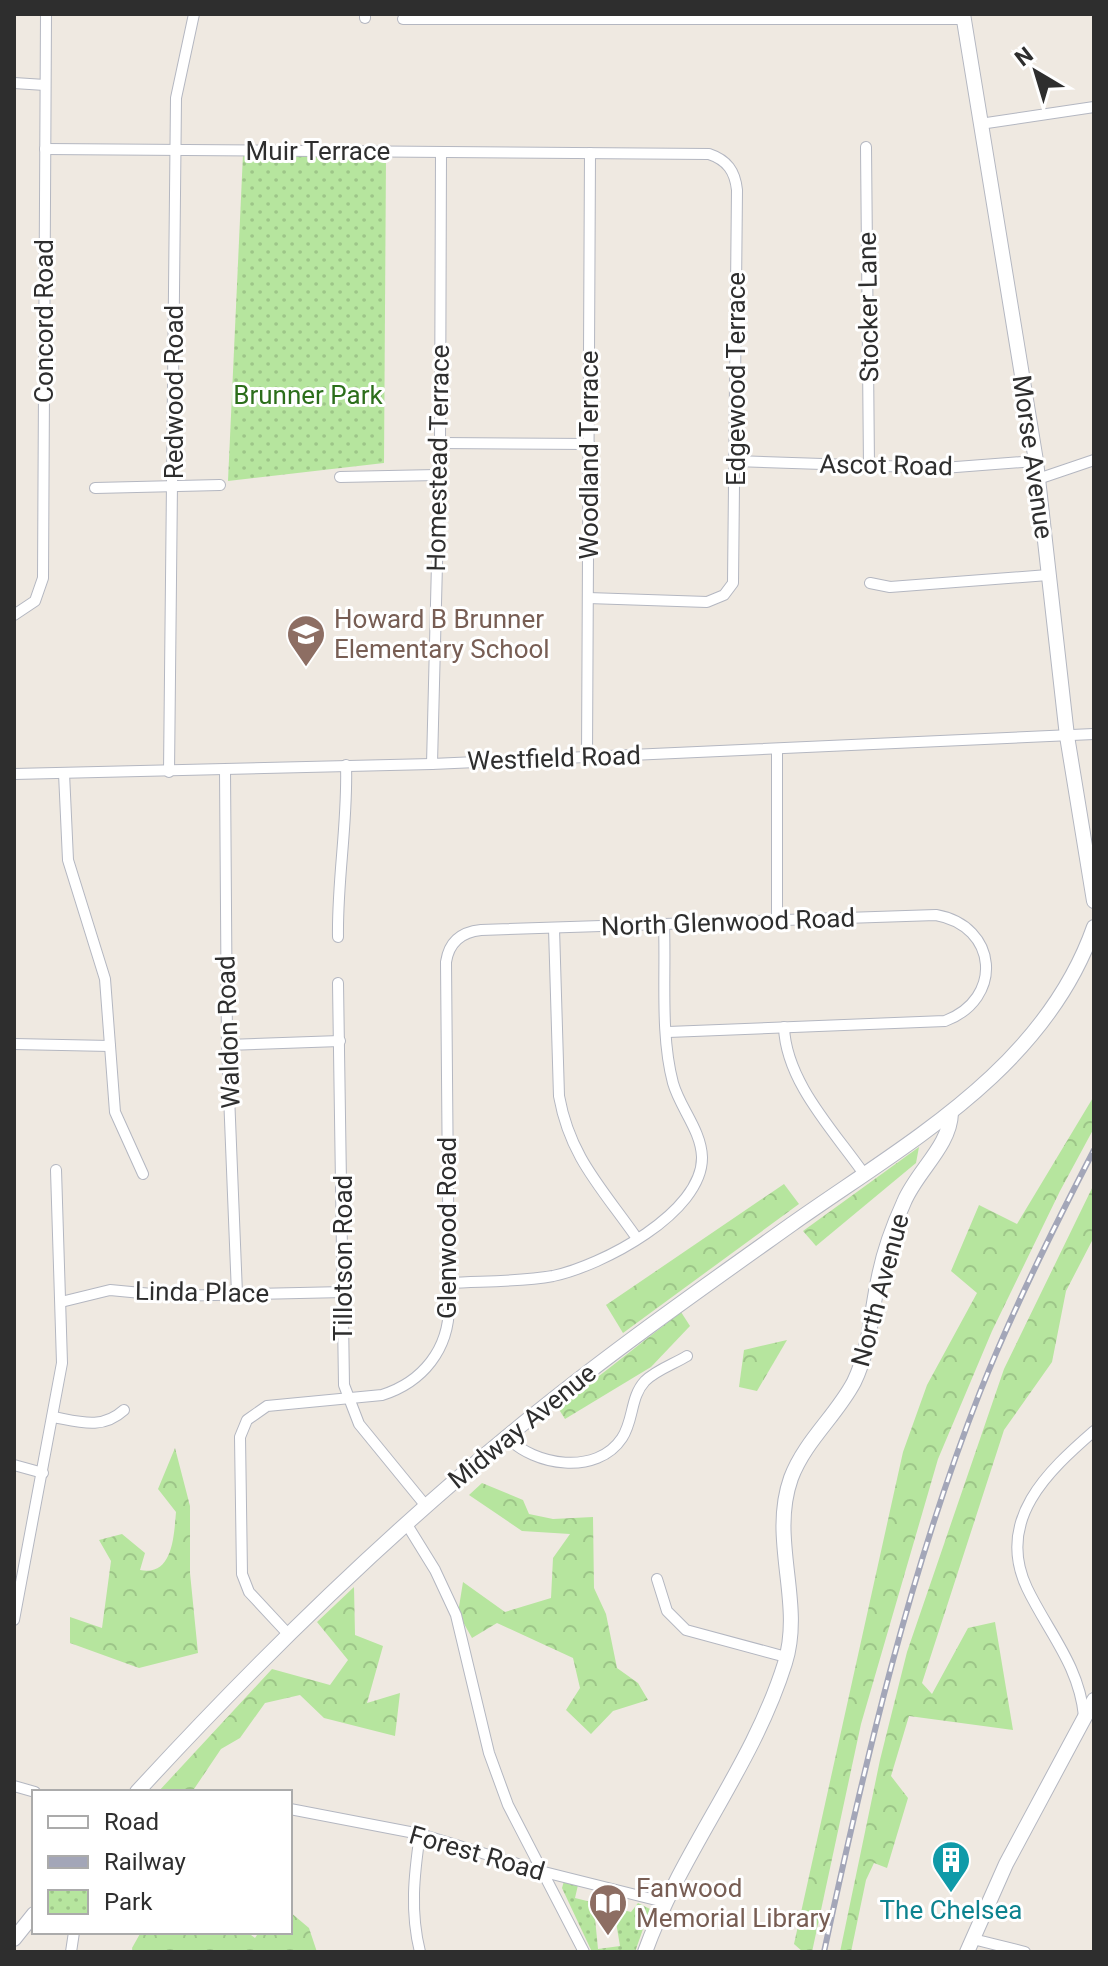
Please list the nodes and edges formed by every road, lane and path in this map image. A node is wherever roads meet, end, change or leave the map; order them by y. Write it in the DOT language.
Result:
graph roads {
  1 [pos="46,14"];
  2 [pos="194,14"];
  3 [pos="964,17"];
  4 [pos="403,19"];
  5 [pos="14,83"];
  6 [pos="45,85"];
  7 [pos="1094,107"];
  8 [pos="980,124"];
  9 [pos="866,147"];
  10 [pos="45,149"];
  11 [pos="175,150"];
  12 [pos="441,152"];
  13 [pos="590,153"];
  14 [pos="440,443"];
  15 [pos="589,444"];
  16 [pos="1094,460"];
  17 [pos="735,461"];
  18 [pos="1036,461"];
  19 [pos="869,466"];
  20 [pos="437,475"];
  21 [pos="340,477"];
  22 [pos="1038,479"];
  23 [pos="174,484"];
  24 [pos="220,485"];
  25 [pos="95,488"];
  26 [pos="1048,575"];
  27 [pos="870,583"];
  28 [pos="588,598"];
  29 [pos="14,615"];
  30 [pos="1094,734"];
  31 [pos="1067,736"];
  32 [pos="777,749"];
  33 [pos="587,757"];
  34 [pos="432,764"];
  35 [pos="346,765"];
  36 [pos="225,770"];
  37 [pos="169,772"];
  38 [pos="64,773"];
  39 [pos="14,774"];
  40 [pos="1091,869"];
  41 [pos="1094,901"];
  42 [pos="777,921"];
  43 [pos="664,924"];
  44 [pos="1094,927"];
  45 [pos="554,928"];
  46 [pos="338,937"];
  47 [pos="452,945"];
  48 [pos="338,983"];
  49 [pos="784,1027"];
  50 [pos="668,1032"];
  51 [pos="340,1041"];
  52 [pos="14,1044"];
  53 [pos="227,1045"];
  54 [pos="110,1046"];
  55 [pos="951,1113"];
  56 [pos="56,1170"];
  57 [pos="143,1174"];
  58 [pos="864,1174"];
  59 [pos="636,1237"];
  60 [pos="449,1283"];
  61 [pos="345,1292"];
  62 [pos="237,1294"];
  63 [pos="61,1302"];
  64 [pos="687,1356"];
  65 [pos="347,1399"];
  66 [pos="124,1410"];
  67 [pos="53,1417"];
  68 [pos="1094,1431"];
  69 [pos="507,1437"];
  70 [pos="14,1465"];
  71 [pos="43,1473"];
  72 [pos="426,1506"];
  73 [pos="406,1523"];
  74 [pos="657,1579"];
  75 [pos="14,1620"];
  76 [pos="289,1635"];
  77 [pos="786,1657"];
  78 [pos="1094,1700"];
  79 [pos="1085,1718"];
  80 [pos="139,1790"];
  81 [pos="292,1809"];
  82 [pos="420,1834"];
  83 [pos="544,1872"];
  84 [pos="664,1902"];
  85 [pos="32,1916"];
  86 [pos="14,1939"];
  87 [pos="970,1945"];
  88 [pos="420,1952"];
  89 [pos="584,1952"];
  90 [pos="645,1952"];
  91 [pos="1025,1952"];
  1 -- 6 [label="street, Concord Road"];
  2 -- 11 [label="street, Redwood Road"];
  3 -- 4 [label="street"];
  3 -- 8 [label="street, Morse Avenue"];
  5 -- 6 [label="street"];
  6 -- 10 [label="street, Concord Road"];
  7 -- 8 [label="street"];
  8 -- 18 [label="street, Morse Avenue"];
  9 -- 19 [label="street, Stocker Lane"];
  10 -- 11 [label="street, Muir Terrace"];
  10 -- 29 [label="street, Concord Road"];
  11 -- 12 [label="street, Muir Terrace"];
  11 -- 23 [label="street, Redwood Road"];
  12 -- 13 [label="street, Muir Terrace"];
  12 -- 14 [label="street, Homestead Terrace"];
  13 -- 15 [label="street, Woodland Terrace"];
  13 -- 17 [label="street, Edgewood Terrace"];
  14 -- 15 [label="street"];
  14 -- 20 [label="street, Homestead Terrace"];
  15 -- 28 [label="street, Woodland Terrace"];
  16 -- 22 [label="street"];
  17 -- 19 [label="street, Ascot Road"];
  17 -- 28 [label="street, Edgewood Terrace"];
  18 -- 19 [label="street, Ascot Road"];
  18 -- 22 [label="street, Morse Avenue"];
  20 -- 21 [label="street"];
  20 -- 34 [label="street, Homestead Terrace"];
  22 -- 26 [label="street, Morse Avenue"];
  23 -- 24 [label="street"];
  23 -- 25 [label="street"];
  23 -- 37 [label="street, Redwood Road"];
  26 -- 27 [label="street"];
  26 -- 31 [label="street, Morse Avenue"];
  28 -- 33 [label="street, Woodland Terrace"];
  30 -- 31 [label="street, Westfield Road"];
  31 -- 32 [label="street, Westfield Road"];
  31 -- 40 [label="street, Morse Avenue"];
  32 -- 33 [label="street, Westfield Road"];
  32 -- 42 [label="street"];
  33 -- 34 [label="street, Westfield Road"];
  34 -- 35 [label="street, Westfield Road"];
  35 -- 36 [label="street, Westfield Road"];
  35 -- 46 [label="street"];
  36 -- 37 [label="street, Westfield Road"];
  36 -- 53 [label="street, Waldon Road"];
  37 -- 38 [label="street, Westfield Road"];
  38 -- 39 [label="street, Westfield Road"];
  38 -- 54 [label="street"];
  40 -- 41 [label="street, Morse Avenue"];
  42 -- 43 [label="street, North Glenwood Road"];
  42 -- 49 [label="street, North Glenwood Road"];
  43 -- 45 [label="street, North Glenwood Road"];
  43 -- 50 [label="street"];
  44 -- 55 [label="street, North Avenue"];
  45 -- 47 [label="street, North Glenwood Road"];
  45 -- 59 [label="street"];
  47 -- 60 [label="street, Glenwood Road"];
  48 -- 51 [label="street, Tillotson Road"];
  49 -- 50 [label="street"];
  49 -- 58 [label="street"];
  50 -- 59 [label="street"];
  51 -- 53 [label="street"];
  51 -- 61 [label="street, Tillotson Road"];
  52 -- 54 [label="street"];
  53 -- 62 [label="street, Waldon Road"];
  54 -- 57 [label="street"];
  55 -- 58 [label="street, Midway Avenue"];
  55 -- 77 [label="street, North Avenue"];
  56 -- 63 [label="street"];
  58 -- 69 [label="street, Midway Avenue"];
  59 -- 60 [label="street"];
  60 -- 65 [label="street, Glenwood Road"];
  61 -- 62 [label="street, Linda Place"];
  61 -- 65 [label="street, Tillotson Road"];
  62 -- 63 [label="street, Linda Place"];
  63 -- 67 [label="street"];
  64 -- 69 [label="street"];
  65 -- 72 [label="street, Tillotson Road"];
  65 -- 76 [label="street, Glenwood Road"];
  66 -- 67 [label="street"];
  67 -- 71 [label="street"];
  68 -- 79 [label="street"];
  69 -- 72 [label="street, Midway Avenue"];
  70 -- 71 [label="street"];
  71 -- 75 [label="street"];
  72 -- 73 [label="street, Midway Avenue"];
  73 -- 76 [label="street, Midway Avenue"];
  73 -- 83 [label="street"];
  74 -- 77 [label="street"];
  76 -- 80 [label="street, Midway Avenue"];
  77 -- 84 [label="street, North Avenue"];
  78 -- 79 [label="street"];
  79 -- 87 [label="street"];
  81 -- 82 [label="street, Forest Road"];
  82 -- 83 [label="street, Forest Road"];
  82 -- 88 [label="street"];
  83 -- 84 [label="street, Forest Road"];
  83 -- 89 [label="street"];
  84 -- 90 [label="street, North Avenue"];
  85 -- 86 [label="street"];
  87 -- 91 [label="street"];
}
